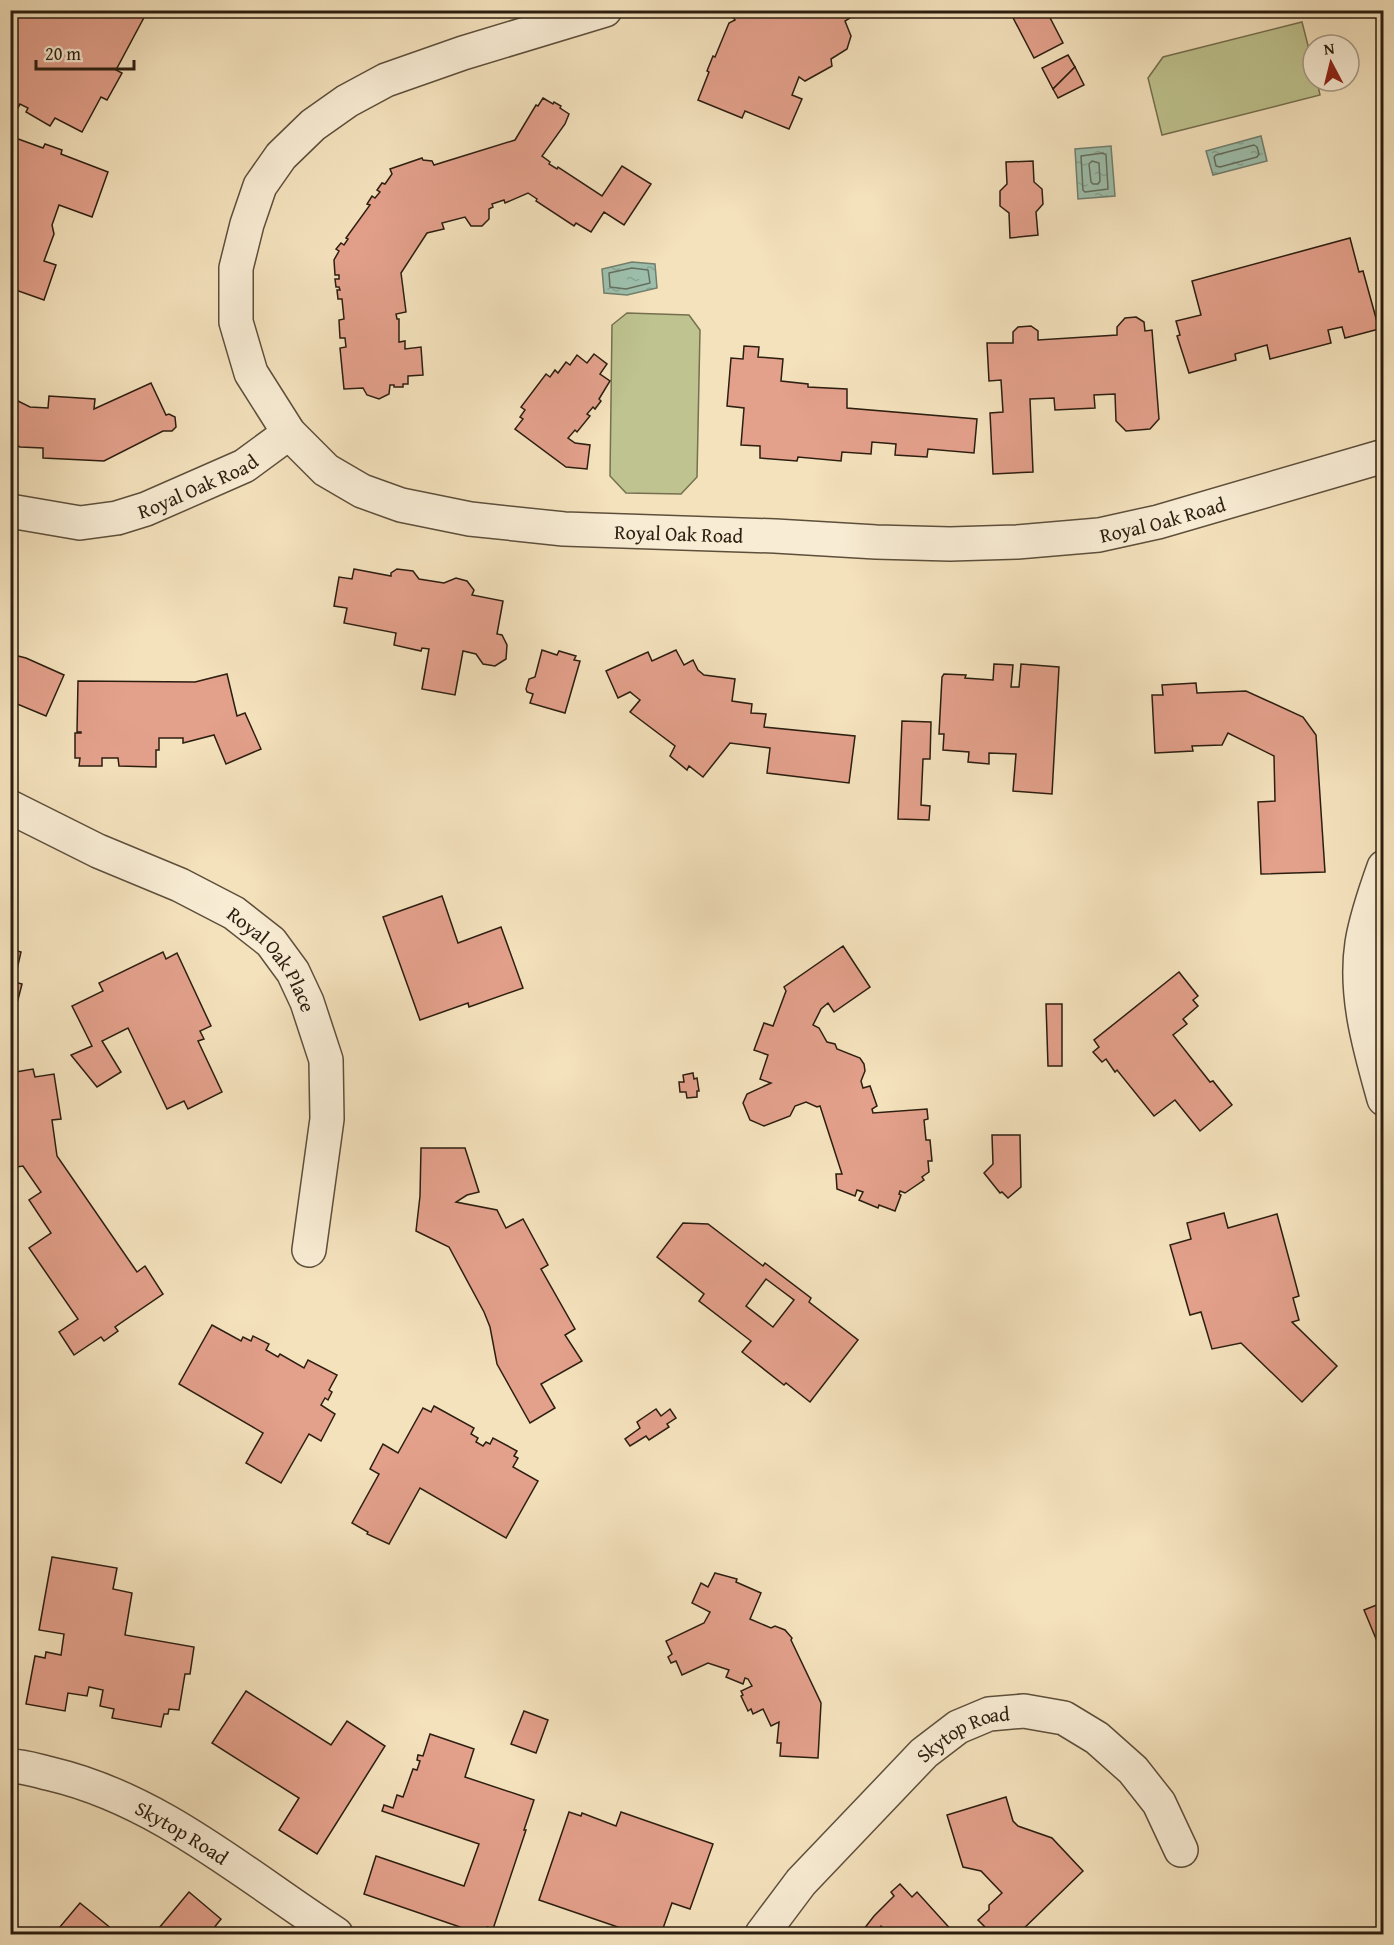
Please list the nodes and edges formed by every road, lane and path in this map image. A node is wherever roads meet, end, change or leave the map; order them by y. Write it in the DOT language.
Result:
graph roads {
  1 [pos="605,10"];
  2 [pos="289,433"];
  3 [pos="1383,456"];
  4 [pos="10,512"];
  5 [pos="10,807"];
  6 [pos="1383,867"];
  7 [pos="1383,1098"];
  8 [pos="309,1250"];
  9 [pos="10,1766"];
  10 [pos="1181,1850"];
  11 [pos="336,1935"];
  12 [pos="762,1935"];
  1 -- 2 [label="street"];
  2 -- 3 [label="street, Royal Oak Road"];
  2 -- 4 [label="street, Royal Oak Road"];
  5 -- 8 [label="street, Royal Oak Place"];
  6 -- 7 [label="street"];
  9 -- 11 [label="street, Skytop Road"];
  10 -- 12 [label="street, Skytop Road"];
}
